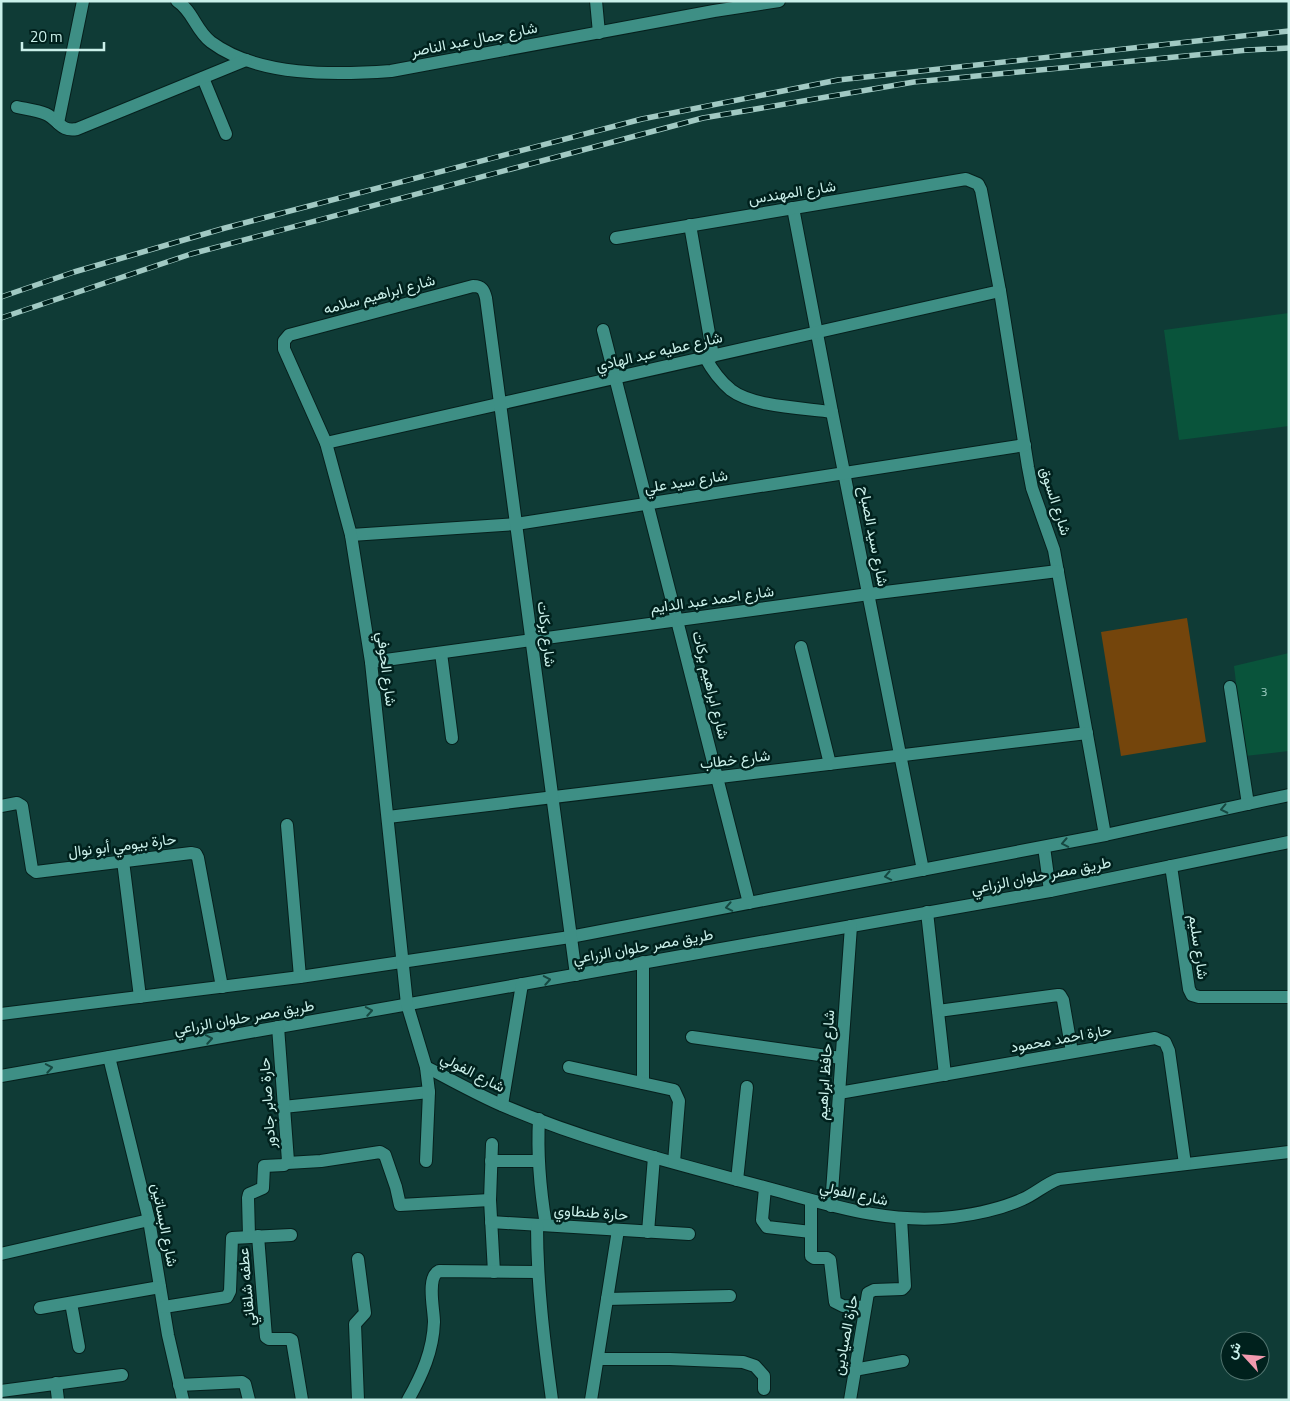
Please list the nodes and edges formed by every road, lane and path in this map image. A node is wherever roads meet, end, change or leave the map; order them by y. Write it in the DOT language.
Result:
graph roads {
  1 [pos="83,1"];
  2 [pos="177,1"];
  3 [pos="194,1"];
  4 [pos="596,1"];
  5 [pos="779,1"];
  6 [pos="191,16"];
  7 [pos="598,33"];
  8 [pos="246,60"];
  9 [pos="203,78"];
  10 [pos="17,107"];
  11 [pos="58,123"];
  12 [pos="226,134"];
  13 [pos="972,180"];
  14 [pos="793,208"];
  15 [pos="690,225"];
  16 [pos="616,238"];
  17 [pos="1000,291"];
  18 [pos="486,298"];
  19 [pos="603,330"];
  20 [pos="818,332"];
  21 [pos="284,349"];
  22 [pos="709,356"];
  23 [pos="616,378"];
  24 [pos="500,404"];
  25 [pos="832,412"];
  26 [pos="326,443"];
  27 [pos="1025,445"];
  28 [pos="845,472"];
  29 [pos="648,504"];
  30 [pos="516,524"];
  31 [pos="351,535"];
  32 [pos="1058,571"];
  33 [pos="869,594"];
  34 [pos="678,620"];
  35 [pos="532,640"];
  36 [pos="802,647"];
  37 [pos="441,653"];
  38 [pos="371,662"];
  39 [pos="1230,687"];
  40 [pos="1087,732"];
  41 [pos="452,738"];
  42 [pos="900,755"];
  43 [pos="830,764"];
  44 [pos="718,777"];
  45 [pos="1289,795"];
  46 [pos="552,797"];
  47 [pos="1248,804"];
  48 [pos="1,806"];
  49 [pos="388,817"];
  50 [pos="287,825"];
  51 [pos="1105,835"];
  52 [pos="1289,842"];
  53 [pos="1044,847"];
  54 [pos="123,862"];
  55 [pos="1171,866"];
  56 [pos="923,870"];
  57 [pos="1050,891"];
  58 [pos="750,903"];
  59 [pos="927,912"];
  60 [pos="851,926"];
  61 [pos="570,937"];
  62 [pos="403,962"];
  63 [pos="643,962"];
  64 [pos="576,975"];
  65 [pos="300,977"];
  66 [pos="522,984"];
  67 [pos="222,987"];
  68 [pos="140,997"];
  69 [pos="1289,997"];
  70 [pos="407,1004"];
  71 [pos="938,1011"];
  72 [pos="1,1014"];
  73 [pos="278,1027"];
  74 [pos="692,1037"];
  75 [pos="1072,1052"];
  76 [pos="110,1057"];
  77 [pos="842,1058"];
  78 [pos="426,1067"];
  79 [pos="569,1067"];
  80 [pos="945,1075"];
  81 [pos="1,1076"];
  82 [pos="643,1083"];
  83 [pos="748,1087"];
  84 [pos="430,1092"];
  85 [pos="839,1093"];
  86 [pos="502,1105"];
  87 [pos="283,1107"];
  88 [pos="539,1120"];
  89 [pos="492,1144"];
  90 [pos="1289,1152"];
  91 [pos="654,1157"];
  92 [pos="426,1161"];
  93 [pos="491,1161"];
  94 [pos="538,1161"];
  95 [pos="674,1162"];
  96 [pos="287,1164"];
  97 [pos="1185,1164"];
  98 [pos="737,1180"];
  99 [pos="765,1188"];
  100 [pos="490,1200"];
  101 [pos="811,1201"];
  102 [pos="831,1206"];
  103 [pos="901,1218"];
  104 [pos="149,1220"];
  105 [pos="491,1222"];
  106 [pos="541,1225"];
  107 [pos="618,1230"];
  108 [pos="648,1232"];
  109 [pos="811,1232"];
  110 [pos="689,1234"];
  111 [pos="291,1235"];
  112 [pos="254,1236"];
  113 [pos="1,1254"];
  114 [pos="358,1259"];
  115 [pos="494,1272"];
  116 [pos="537,1272"];
  117 [pos="160,1287"];
  118 [pos="730,1296"];
  119 [pos="607,1299"];
  120 [pos="72,1303"];
  121 [pos="164,1307"];
  122 [pos="865,1307"];
  123 [pos="40,1308"];
  124 [pos="79,1348"];
  125 [pos="598,1358"];
  126 [pos="903,1362"];
  127 [pos="854,1370"];
  128 [pos="122,1375"];
  129 [pos="56,1383"];
  130 [pos="179,1385"];
  131 [pos="1,1390"];
  132 [pos="764,1390"];
  133 [pos="58,1400"];
  134 [pos="183,1400"];
  135 [pos="249,1400"];
  136 [pos="302,1400"];
  137 [pos="358,1400"];
  138 [pos="408,1400"];
  139 [pos="552,1400"];
  140 [pos="591,1400"];
  141 [pos="850,1400"];
  1 -- 11 [label="street"];
  2 -- 6 [label="street, شارع جمال عبد الناصر"];
  3 -- 6 [label="street"];
  4 -- 7 [label="street"];
  5 -- 7 [label="street, شارع جمال عبد الناصر"];
  6 -- 8 [label="street, شارع جمال عبد الناصر"];
  7 -- 8 [label="street, شارع جمال عبد الناصر"];
  8 -- 9 [label="street"];
  9 -- 11 [label="street"];
  9 -- 12 [label="street"];
  10 -- 11 [label="street"];
  13 -- 14 [label="street, شارع المهندس"];
  13 -- 17 [label="street, شارع السوق"];
  14 -- 15 [label="street, شارع المهندس"];
  14 -- 20 [label="street, شارع سيد الصباح"];
  15 -- 16 [label="street, شارع المهندس"];
  15 -- 22 [label="street"];
  17 -- 20 [label="street, شارع عطيه عبد الهادي"];
  17 -- 27 [label="street, شارع السوق"];
  18 -- 21 [label="street, شارع ابراهيم سلامه"];
  18 -- 24 [label="street, شارع بركات"];
  19 -- 23 [label="street, شارع ابراهيم بركات"];
  20 -- 22 [label="street, شارع عطيه عبد الهادي"];
  20 -- 25 [label="street, شارع سيد الصباح"];
  21 -- 26 [label="street, شارع الحوفي"];
  22 -- 23 [label="street, شارع عطيه عبد الهادي"];
  22 -- 25 [label="street"];
  23 -- 24 [label="street, شارع عطيه عبد الهادي"];
  23 -- 29 [label="street, شارع ابراهيم بركات"];
  24 -- 26 [label="street, شارع عطيه عبد الهادي"];
  24 -- 30 [label="street, شارع بركات"];
  25 -- 28 [label="street, شارع سيد الصباح"];
  26 -- 31 [label="street, شارع الحوفي"];
  27 -- 28 [label="street, شارع سيد علي"];
  27 -- 32 [label="street, شارع السوق"];
  28 -- 29 [label="street, شارع سيد علي"];
  28 -- 33 [label="street, شارع سيد الصباح"];
  29 -- 30 [label="street, شارع سيد علي"];
  29 -- 34 [label="street, شارع ابراهيم بركات"];
  30 -- 31 [label="street, شارع سيد علي"];
  30 -- 35 [label="street, شارع بركات"];
  31 -- 38 [label="street, شارع الحوفي"];
  32 -- 33 [label="street, شارع احمد عبد الدايم"];
  32 -- 40 [label="street, شارع السوق"];
  33 -- 34 [label="street, شارع احمد عبد الدايم"];
  33 -- 42 [label="street, شارع سيد الصباح"];
  34 -- 35 [label="street, شارع احمد عبد الدايم"];
  34 -- 44 [label="street, شارع ابراهيم بركات"];
  35 -- 37 [label="street, شارع احمد عبد الدايم"];
  35 -- 46 [label="street, شارع بركات"];
  36 -- 43 [label="street"];
  37 -- 38 [label="street, شارع احمد عبد الدايم"];
  37 -- 41 [label="street"];
  38 -- 49 [label="street, شارع الحوفي"];
  39 -- 47 [label="street"];
  40 -- 42 [label="street, شارع خطاب"];
  40 -- 51 [label="street, شارع السوق"];
  42 -- 43 [label="street, شارع خطاب"];
  42 -- 56 [label="street, شارع سيد الصباح"];
  43 -- 44 [label="street, شارع خطاب"];
  44 -- 46 [label="street, شارع خطاب"];
  44 -- 58 [label="street, شارع ابراهيم بركات"];
  45 -- 47 [label="street, طريق مصر حلوان الزراعي"];
  46 -- 49 [label="street, شارع خطاب"];
  46 -- 61 [label="street, شارع بركات"];
  47 -- 51 [label="street, طريق مصر حلوان الزراعي, one-way"];
  48 -- 54 [label="street, حارة بيومي أبو نوال"];
  49 -- 62 [label="street, شارع الحوفي"];
  50 -- 65 [label="street"];
  51 -- 53 [label="street, طريق مصر حلوان الزراعي, one-way"];
  52 -- 55 [label="street, طريق مصر حلوان الزراعي"];
  53 -- 56 [label="street, طريق مصر حلوان الزراعي"];
  53 -- 57 [label="street"];
  54 -- 67 [label="street, حارة بيومي أبو نوال"];
  54 -- 68 [label="street"];
  55 -- 57 [label="street, طريق مصر حلوان الزراعي"];
  55 -- 69 [label="street, شارع سليم"];
  56 -- 58 [label="street, طريق مصر حلوان الزراعي, one-way"];
  57 -- 59 [label="street, طريق مصر حلوان الزراعي"];
  58 -- 61 [label="street, طريق مصر حلوان الزراعي, one-way"];
  59 -- 60 [label="street, طريق مصر حلوان الزراعي"];
  59 -- 71 [label="street"];
  60 -- 63 [label="street, طريق مصر حلوان الزراعي"];
  60 -- 77 [label="street, شارع حافظ ابراهيم"];
  61 -- 62 [label="street, طريق مصر حلوان الزراعي"];
  61 -- 64 [label="street, شارع بركات"];
  62 -- 65 [label="street, طريق مصر حلوان الزراعي"];
  62 -- 70 [label="street, شارع الحوفي"];
  63 -- 64 [label="street, طريق مصر حلوان الزراعي"];
  63 -- 82 [label="street"];
  66 -- 64 [label="street, طريق مصر حلوان الزراعي, one-way"];
  65 -- 67 [label="street, طريق مصر حلوان الزراعي"];
  66 -- 70 [label="street, طريق مصر حلوان الزراعي"];
  66 -- 86 [label="street"];
  67 -- 68 [label="street, طريق مصر حلوان الزراعي"];
  68 -- 72 [label="street, طريق مصر حلوان الزراعي"];
  73 -- 70 [label="street, طريق مصر حلوان الزراعي, one-way"];
  70 -- 78 [label="street, شارع الحوفي"];
  71 -- 75 [label="street"];
  71 -- 80 [label="street"];
  76 -- 73 [label="street, طريق مصر حلوان الزراعي, one-way"];
  73 -- 87 [label="street, حارة صابر جادور"];
  74 -- 77 [label="street"];
  75 -- 80 [label="street, حارة احمد محمود"];
  75 -- 97 [label="street, حارة احمد محمود"];
  81 -- 76 [label="street, طريق مصر حلوان الزراعي, one-way"];
  76 -- 104 [label="street, شارع البساتين"];
  77 -- 85 [label="street, شارع حافظ ابراهيم"];
  78 -- 84 [label="street, شارع الحوفي"];
  78 -- 86 [label="street, شارع الفولي"];
  79 -- 82 [label="street"];
  80 -- 85 [label="street, حارة احمد محمود"];
  82 -- 95 [label="street"];
  83 -- 98 [label="street"];
  84 -- 87 [label="street"];
  84 -- 92 [label="street, شارع الحوفي"];
  85 -- 102 [label="street, شارع حافظ ابراهيم"];
  86 -- 88 [label="street, شارع الفولي"];
  87 -- 96 [label="street, حارة صابر جادور"];
  88 -- 91 [label="street, شارع الفولي"];
  88 -- 94 [label="street"];
  89 -- 93 [label="street"];
  90 -- 97 [label="street, شارع الفولي"];
  91 -- 95 [label="street, شارع الفولي"];
  91 -- 108 [label="street"];
  93 -- 94 [label="street"];
  93 -- 100 [label="street"];
  94 -- 106 [label="street"];
  95 -- 98 [label="street, شارع الفولي"];
  96 -- 100 [label="street"];
  96 -- 112 [label="street, حارة صابر جادور"];
  97 -- 103 [label="street, شارع الفولي"];
  98 -- 99 [label="street, شارع الفولي"];
  99 -- 101 [label="street, شارع الفولي"];
  99 -- 109 [label="street"];
  100 -- 105 [label="street"];
  101 -- 102 [label="street, شارع الفولي"];
  101 -- 109 [label="street"];
  102 -- 103 [label="street, شارع الفولي"];
  103 -- 122 [label="street, حارة الصيادين"];
  104 -- 113 [label="street"];
  104 -- 117 [label="street, شارع البساتين"];
  105 -- 106 [label="street, حارة طنطاوي"];
  105 -- 115 [label="street"];
  106 -- 107 [label="street, حارة طنطاوي"];
  106 -- 116 [label="street"];
  107 -- 108 [label="street, حارة طنطاوي"];
  107 -- 119 [label="street"];
  108 -- 110 [label="street, حارة طنطاوي"];
  109 -- 122 [label="street"];
  111 -- 112 [label="street"];
  112 -- 121 [label="street"];
  112 -- 136 [label="street, عطفه شلقاني"];
  114 -- 137 [label="street"];
  115 -- 116 [label="street"];
  115 -- 138 [label="street"];
  116 -- 139 [label="street"];
  117 -- 120 [label="street"];
  117 -- 121 [label="street, شارع البساتين"];
  118 -- 119 [label="street"];
  119 -- 125 [label="street"];
  120 -- 123 [label="street"];
  120 -- 124 [label="street"];
  121 -- 130 [label="street, شارع البساتين"];
  122 -- 127 [label="street, حارة الصيادين"];
  125 -- 132 [label="street"];
  125 -- 140 [label="street"];
  126 -- 127 [label="street"];
  127 -- 141 [label="street, حارة الصيادين"];
  128 -- 129 [label="street"];
  129 -- 131 [label="street"];
  129 -- 133 [label="street"];
  130 -- 134 [label="street, شارع البساتين"];
  130 -- 135 [label="street"];
}
